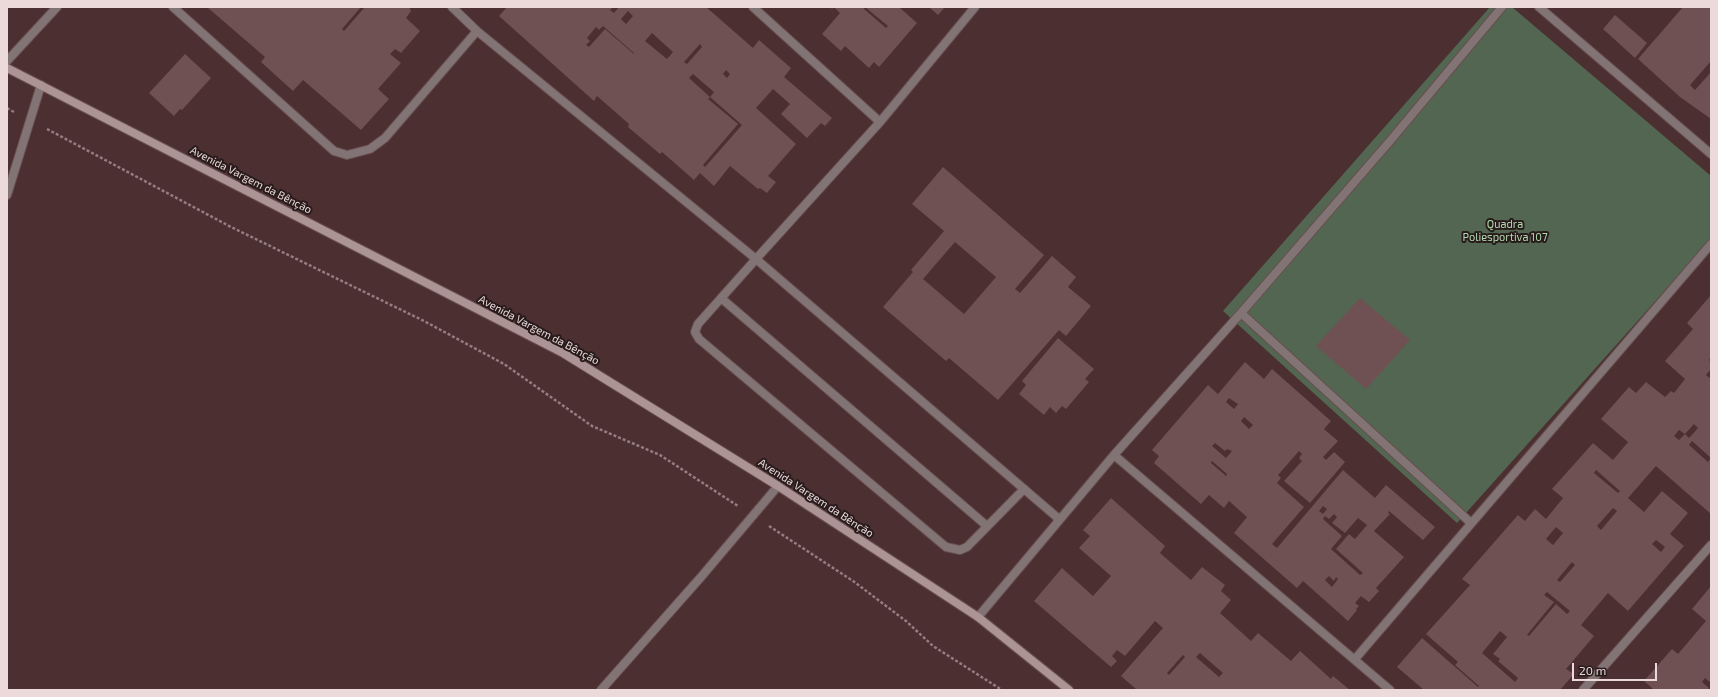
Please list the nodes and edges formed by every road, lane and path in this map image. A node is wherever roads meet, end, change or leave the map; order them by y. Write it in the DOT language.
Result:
graph roads {
  1 [pos="57,7"];
  2 [pos="173,7"];
  3 [pos="452,7"];
  4 [pos="753,7"];
  5 [pos="975,7"];
  6 [pos="1502,7"];
  7 [pos="1539,7"];
  8 [pos="477,31"];
  9 [pos="7,61"];
  10 [pos="7,68"];
  11 [pos="41,85"];
  12 [pos="7,108"];
  13 [pos="30,120"];
  14 [pos="880,122"];
  15 [pos="1711,154"];
  16 [pos="7,195"];
  17 [pos="1711,244"];
  18 [pos="756,258"];
  19 [pos="721,298"];
  20 [pos="1241,313"];
  21 [pos="1114,455"];
  22 [pos="778,486"];
  23 [pos="1024,488"];
  24 [pos="753,516"];
  25 [pos="1059,519"];
  26 [pos="1471,523"];
  27 [pos="987,526"];
  28 [pos="1711,545"];
  29 [pos="978,617"];
  30 [pos="1355,659"];
  31 [pos="601,690"];
  32 [pos="1002,690"];
  33 [pos="1069,690"];
  34 [pos="1390,690"];
  35 [pos="1583,690"];
  1 -- 9 [label="street"];
  2 -- 8 [label="street"];
  3 -- 8 [label="street"];
  4 -- 14 [label="street"];
  5 -- 14 [label="street"];
  6 -- 20 [label="street"];
  7 -- 15 [label="street"];
  8 -- 18 [label="street"];
  10 -- 11 [label="street, Avenida Vargem da Bênção"];
  11 -- 13 [label="street"];
  11 -- 22 [label="street, Avenida Vargem da Bênção"];
  12 -- 13 [label="path"];
  13 -- 16 [label="street"];
  13 -- 24 [label="path"];
  14 -- 18 [label="street"];
  17 -- 26 [label="street"];
  18 -- 19 [label="street"];
  18 -- 23 [label="street"];
  19 -- 27 [label="street"];
  19 -- 27 [label="street"];
  20 -- 21 [label="street"];
  20 -- 26 [label="street"];
  21 -- 25 [label="street"];
  21 -- 30 [label="street"];
  22 -- 24 [label="street"];
  22 -- 29 [label="street, Avenida Vargem da Bênção"];
  23 -- 25 [label="street"];
  23 -- 27 [label="street"];
  24 -- 31 [label="street"];
  24 -- 32 [label="path"];
  25 -- 29 [label="street"];
  26 -- 30 [label="street"];
  28 -- 35 [label="street"];
  29 -- 33 [label="street, Avenida Vargem da Bênção"];
  30 -- 34 [label="street"];
}
